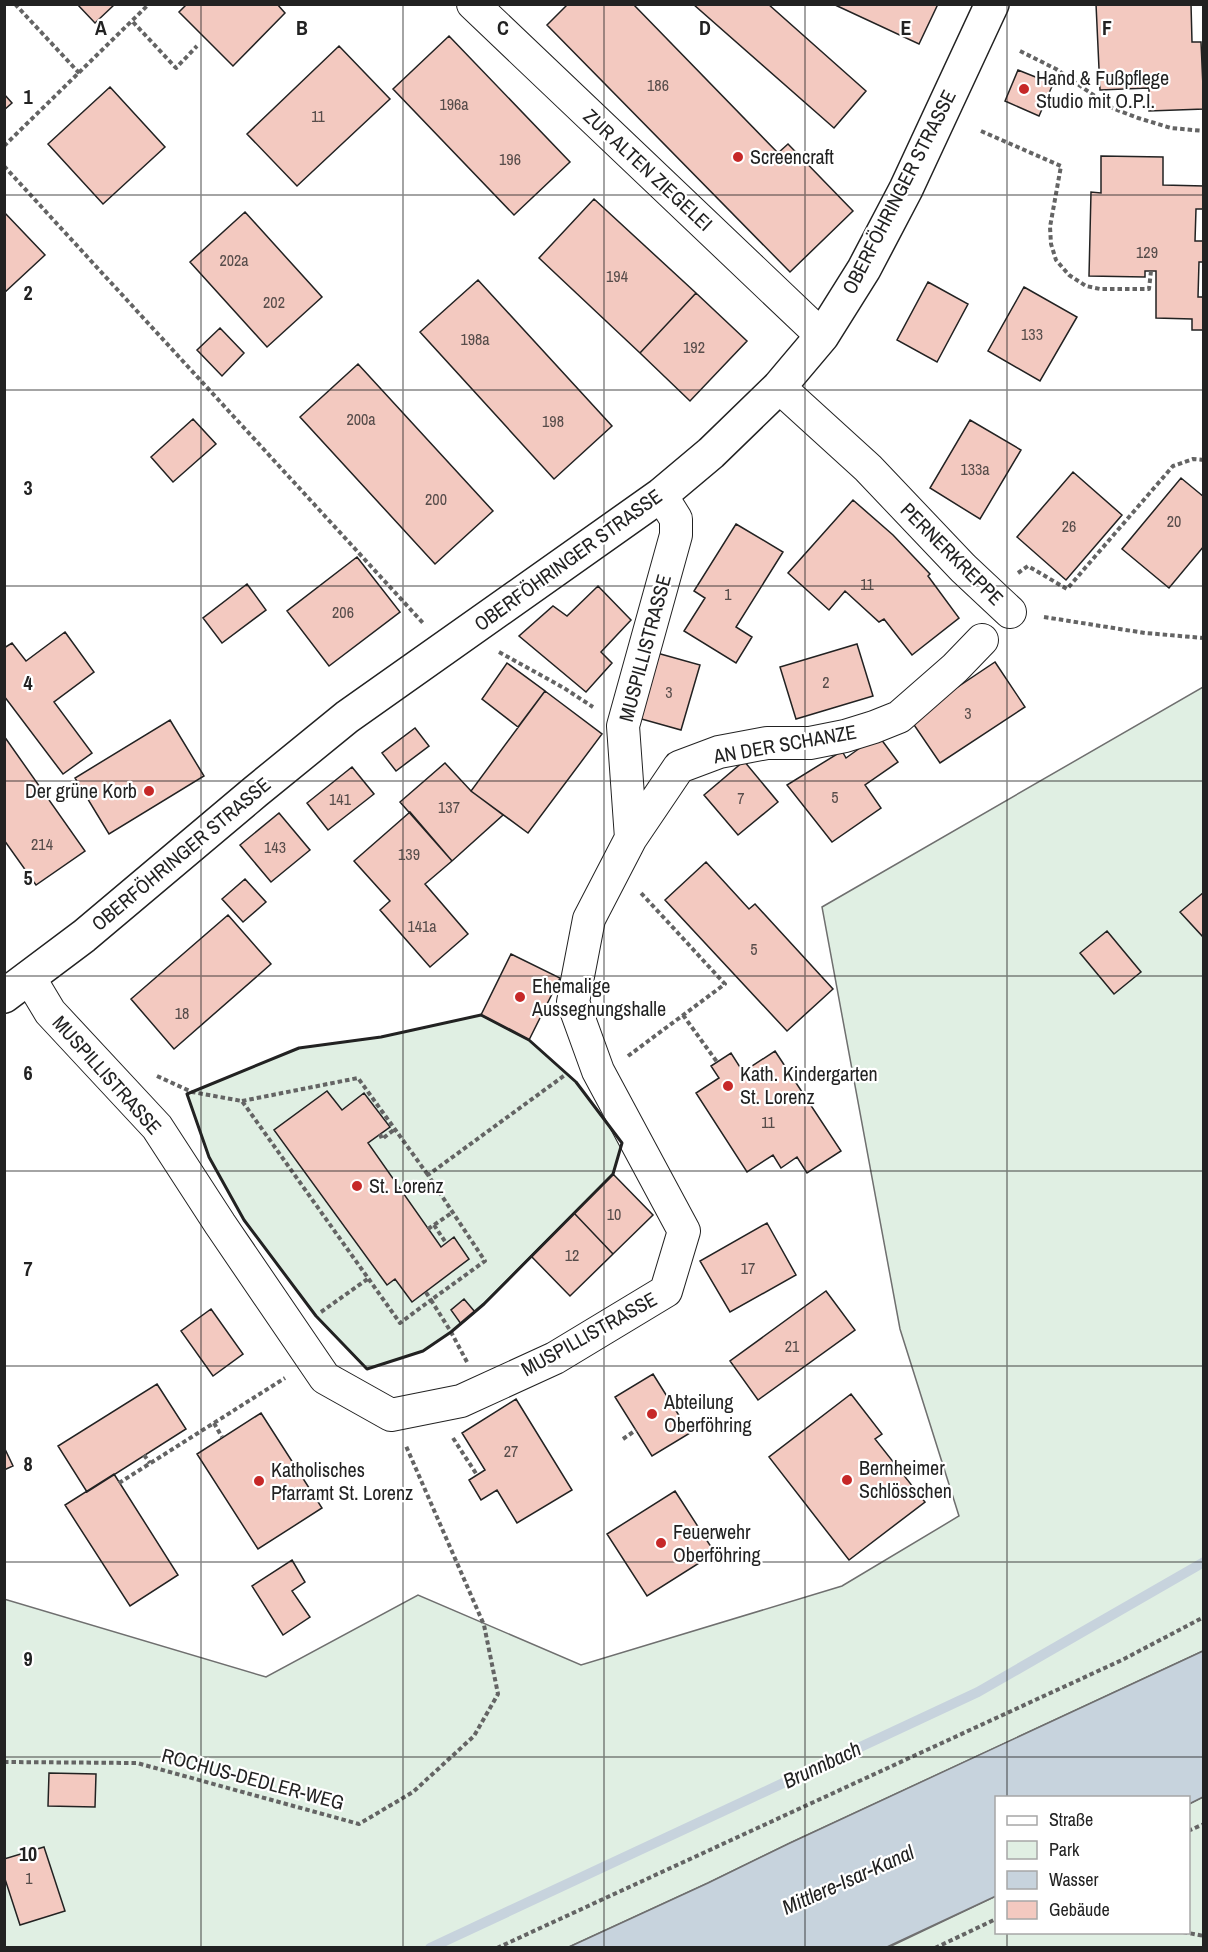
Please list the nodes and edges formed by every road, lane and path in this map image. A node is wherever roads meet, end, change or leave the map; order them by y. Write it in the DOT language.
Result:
graph roads {
  1 [pos="15,4"];
  2 [pos="149,4"];
  3 [pos="473,4"];
  4 [pos="992,4"];
  5 [pos="133,22"];
  6 [pos="197,46"];
  7 [pos="1020,51"];
  8 [pos="80,74"];
  9 [pos="981,131"];
  10 [pos="1203,131"];
  11 [pos="4,146"];
  12 [pos="4,166"];
  13 [pos="1151,271"];
  14 [pos="822,336"];
  15 [pos="779,387"];
  16 [pos="1203,460"];
  17 [pos="661,495"];
  18 [pos="1001,602"];
  19 [pos="1203,638"];
  20 [pos="456,640"];
  21 [pos="982,640"];
  22 [pos="623,726"];
  23 [pos="631,838"];
  24 [pos="613,873"];
  25 [pos="17,986"];
  26 [pos="683,1016"];
  27 [pos="717,1062"];
  28 [pos="566,1075"];
  29 [pos="602,1077"];
  30 [pos="192,1092"];
  31 [pos="242,1101"];
  32 [pos="395,1129"];
  33 [pos="380,1134"];
  34 [pos="428,1175"];
  35 [pos="453,1212"];
  36 [pos="434,1225"];
  37 [pos="428,1229"];
  38 [pos="446,1243"];
  39 [pos="369,1278"];
  40 [pos="425,1291"];
  41 [pos="431,1300"];
  42 [pos="316,1316"];
  43 [pos="451,1332"];
  44 [pos="313,1360"];
  45 [pos="431,1407"];
  46 [pos="391,1415"];
  47 [pos="214,1423"];
  48 [pos="636,1430"];
  49 [pos="222,1437"];
  50 [pos="623,1439"];
  51 [pos="144,1455"];
  52 [pos="150,1463"];
  53 [pos="477,1475"];
  54 [pos="119,1483"];
  55 [pos="1203,1617"];
  56 [pos="4,1762"];
  57 [pos="995,1919"];
  58 [pos="497,1947"];
  59 [pos="935,1947"];
  1 -- 8 [label="path"];
  2 -- 5 [label="path"];
  3 -- 14 [label="street, ZUR ALTEN ZIEGELEI"];
  4 -- 14 [label="main road, OBERFÖHRINGER STRASSE"];
  5 -- 6 [label="path"];
  5 -- 8 [label="path"];
  7 -- 10 [label="path"];
  8 -- 11 [label="path"];
  9 -- 13 [label="path"];
  12 -- 20 [label="path"];
  14 -- 15 [label="main road, OBERFÖHRINGER STRASSE"];
  15 -- 17 [label="main road, OBERFÖHRINGER STRASSE"];
  15 -- 18 [label="street, PERNERKREPPE"];
  16 -- 18 [label="path"];
  17 -- 20 [label="main road, OBERFÖHRINGER STRASSE"];
  17 -- 22 [label="street, MUSPILLISTRASSE"];
  18 -- 19 [label="path, PERNERKREPPE"];
  20 -- 22 [label="path"];
  20 -- 25 [label="main road, OBERFÖHRINGER STRASSE"];
  21 -- 23 [label="street, AN DER SCHANZE"];
  22 -- 23 [label="street, MUSPILLISTRASSE"];
  23 -- 24 [label="street, MUSPILLISTRASSE"];
  24 -- 26 [label="path"];
  24 -- 29 [label="street, MUSPILLISTRASSE"];
  25 -- 44 [label="street, MUSPILLISTRASSE"];
  26 -- 27 [label="path"];
  26 -- 29 [label="path"];
  28 -- 34 [label="path"];
  29 -- 45 [label="street, MUSPILLISTRASSE"];
  30 -- 31 [label="path"];
  31 -- 32 [label="path"];
  31 -- 39 [label="path"];
  32 -- 33 [label="path"];
  32 -- 34 [label="path"];
  34 -- 35 [label="path"];
  35 -- 36 [label="path"];
  35 -- 41 [label="path"];
  36 -- 37 [label="path"];
  36 -- 38 [label="path"];
  39 -- 41 [label="path"];
  39 -- 42 [label="path"];
  40 -- 41 [label="path"];
  41 -- 43 [label="path"];
  44 -- 46 [label="street, MUSPILLISTRASSE"];
  44 -- 47 [label="path"];
  45 -- 46 [label="street, MUSPILLISTRASSE"];
  45 -- 53 [label="path"];
  46 -- 56 [label="path, ROCHUS-DEDLER-WEG"];
  47 -- 49 [label="path"];
  47 -- 52 [label="path"];
  48 -- 50 [label="path"];
  51 -- 52 [label="path"];
  52 -- 54 [label="path"];
  55 -- 58 [label="path"];
  57 -- 59 [label="path"];
}
